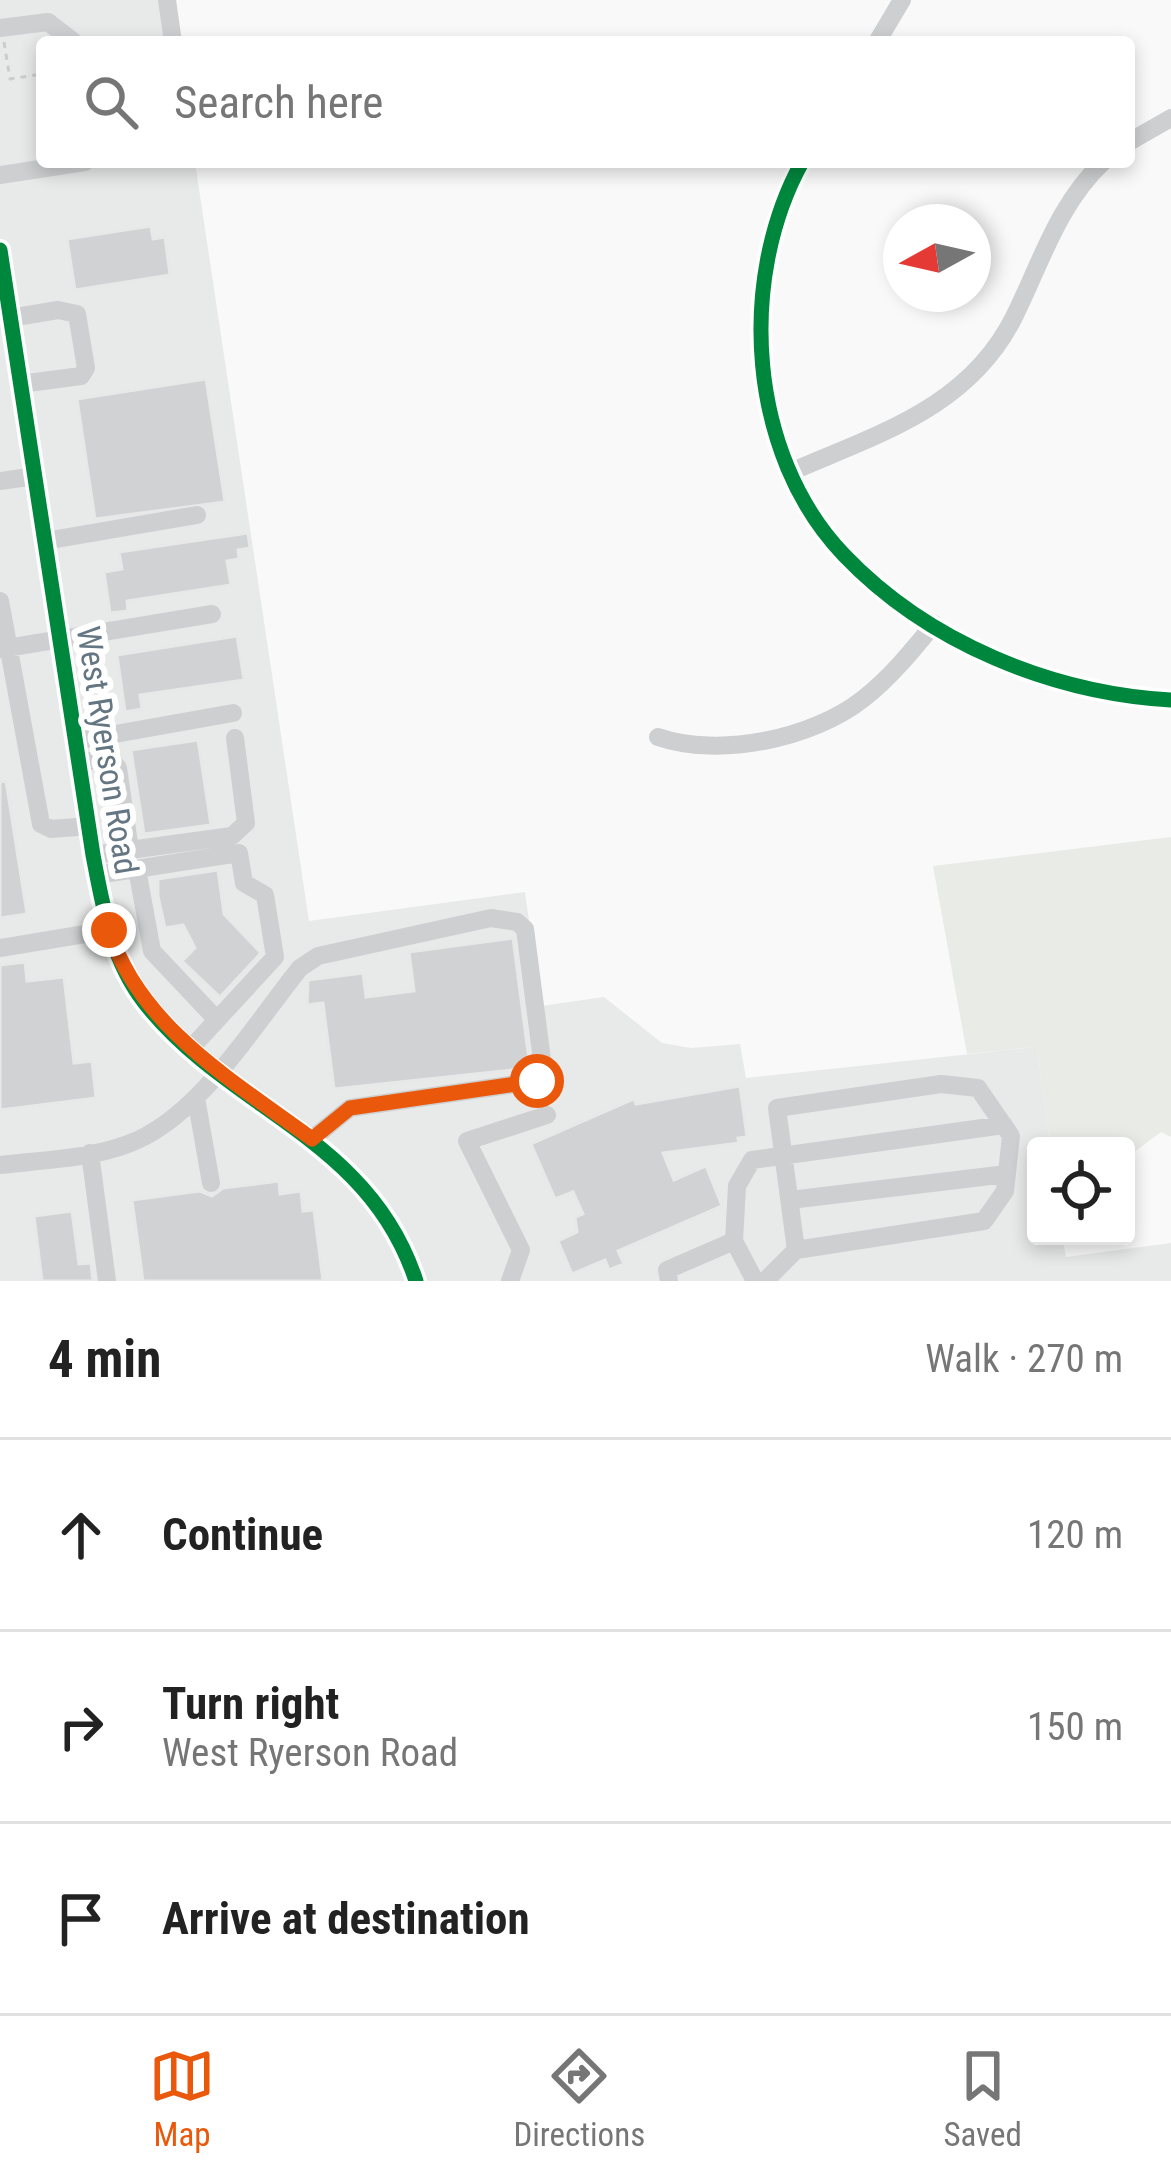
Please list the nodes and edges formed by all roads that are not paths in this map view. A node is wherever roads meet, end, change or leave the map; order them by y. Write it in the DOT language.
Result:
graph roads {
  1 [pos="167,0"];
  2 [pos="902,0"];
  3 [pos="1,28"];
  4 [pos="66,36"];
  5 [pos="172,36"];
  6 [pos="881,36"];
  7 [pos="1171,118"];
  8 [pos="1135,139"];
  9 [pos="49,168"];
  10 [pos="800,168"];
  11 [pos="1098,168"];
  12 [pos="0,176"];
  13 [pos="0,250"];
  14 [pos="10,318"];
  15 [pos="20,384"];
  16 [pos="794,471"];
  17 [pos="34,476"];
  18 [pos="0,481"];
  19 [pos="197,515"];
  20 [pos="45,541"];
  21 [pos="0,601"];
  22 [pos="212,614"];
  23 [pos="934,624"];
  24 [pos="61,641"];
  25 [pos="3,648"];
  26 [pos="1171,700"];
  27 [pos="233,712"];
  28 [pos="658,737"];
  29 [pos="235,739"];
  30 [pos="77,752"];
  31 [pos="88,826"];
  32 [pos="133,860"];
  33 [pos="95,865"];
  34 [pos="149,937"];
  35 [pos="111,939"];
  36 [pos="0,948"];
  37 [pos="217,1020"];
  38 [pos="192,1047"];
  39 [pos="218,1068"];
  40 [pos="196,1098"];
  41 [pos="547,1114"];
  42 [pos="1004,1125"];
  43 [pos="312,1139"];
  44 [pos="90,1154"];
  45 [pos="783,1154"];
  46 [pos="0,1166"];
  47 [pos="1007,1174"];
  48 [pos="211,1183"];
  49 [pos="790,1200"];
  50 [pos="734,1241"];
  51 [pos="796,1250"];
  52 [pos="107,1281"];
  53 [pos="416,1281"];
  54 [pos="510,1281"];
  55 [pos="669,1281"];
  56 [pos="755,1281"];
  57 [pos="765,1281"];
  1 -- 5 [label="street"];
  2 -- 6 [label="street"];
  3 -- 4 [label="street"];
  7 -- 8 [label="street"];
  9 -- 12 [label="street"];
  10 -- 16 [label="street"];
  11 -- 16 [label="street"];
  13 -- 14 [label="street, West Ryerson Road"];
  14 -- 15 [label="street, West Ryerson Road"];
  14 -- 15 [label="street"];
  15 -- 17 [label="street, West Ryerson Road"];
  16 -- 23 [label="street"];
  17 -- 18 [label="street"];
  17 -- 20 [label="street, West Ryerson Road"];
  19 -- 20 [label="street"];
  20 -- 24 [label="street, West Ryerson Road"];
  21 -- 25 [label="street"];
  22 -- 24 [label="street"];
  23 -- 26 [label="street"];
  23 -- 28 [label="street"];
  24 -- 25 [label="street"];
  24 -- 30 [label="street, West Ryerson Road"];
  25 -- 31 [label="street"];
  27 -- 30 [label="street"];
  29 -- 32 [label="street"];
  30 -- 31 [label="street, West Ryerson Road"];
  30 -- 32 [label="street"];
  31 -- 33 [label="street, West Ryerson Road"];
  32 -- 33 [label="street"];
  32 -- 34 [label="street"];
  32 -- 37 [label="street"];
  33 -- 35 [label="street, West Ryerson Road"];
  34 -- 35 [label="street"];
  34 -- 37 [label="street"];
  35 -- 36 [label="street"];
  35 -- 38 [label="street, West Ryerson Road"];
  37 -- 38 [label="street"];
  38 -- 39 [label="street, West Ryerson Road"];
  39 -- 40 [label="street"];
  39 -- 43 [label="street, West Ryerson Road"];
  39 -- 43 [label="street"];
  40 -- 44 [label="street"];
  40 -- 48 [label="street"];
  41 -- 54 [label="street"];
  42 -- 45 [label="street"];
  42 -- 45 [label="street"];
  42 -- 47 [label="street"];
  43 -- 53 [label="street, West Ryerson Road"];
  44 -- 46 [label="street"];
  44 -- 52 [label="street"];
  45 -- 49 [label="street"];
  45 -- 50 [label="street"];
  47 -- 49 [label="street"];
  47 -- 51 [label="street"];
  49 -- 51 [label="street"];
  50 -- 55 [label="street"];
  50 -- 56 [label="street"];
  51 -- 57 [label="street"];
}
